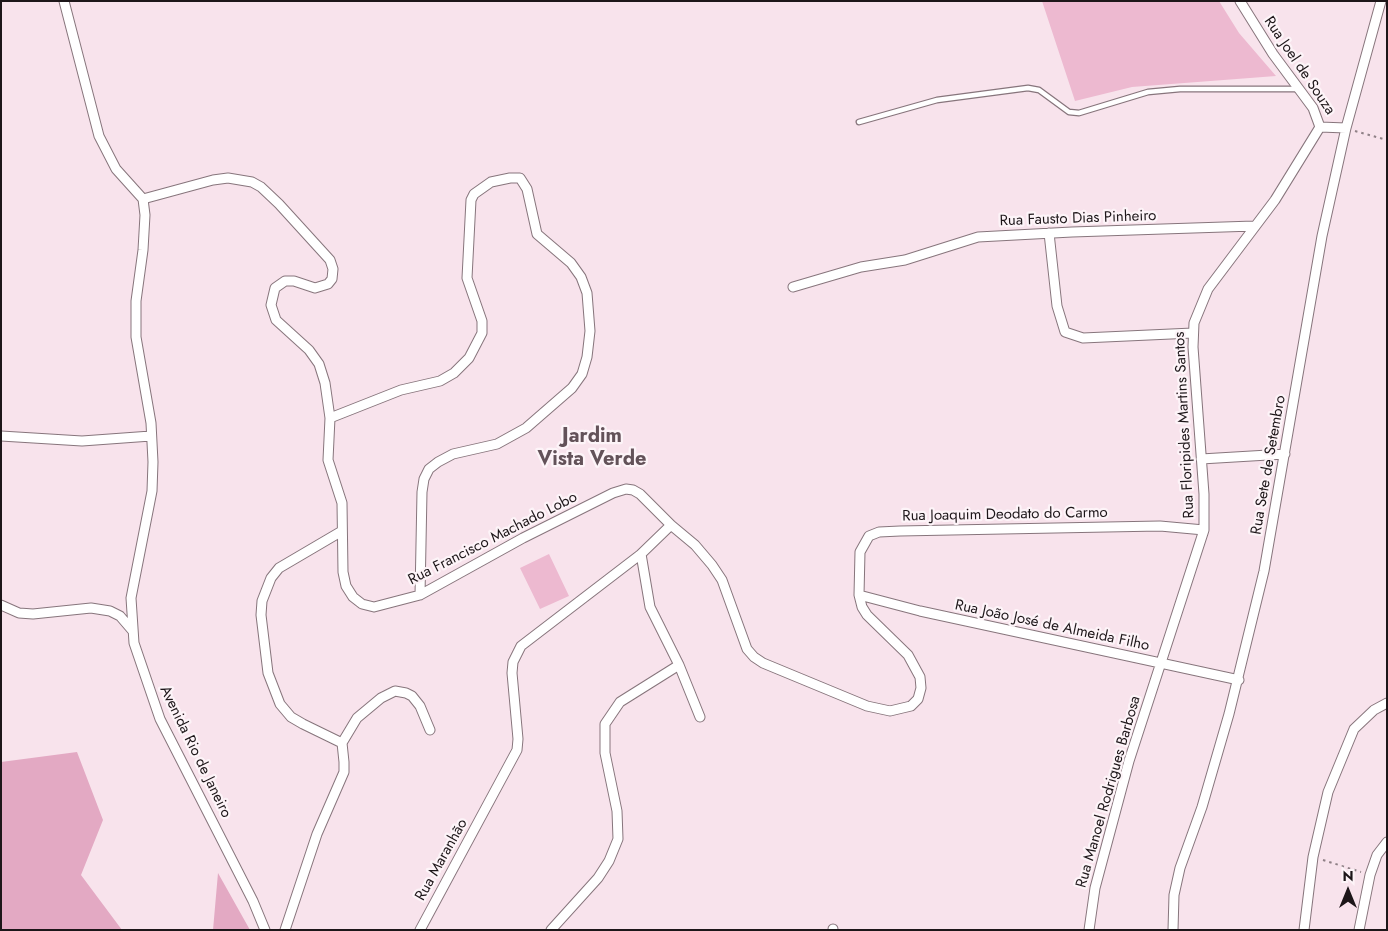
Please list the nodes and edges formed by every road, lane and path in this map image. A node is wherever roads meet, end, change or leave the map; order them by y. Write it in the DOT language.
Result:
graph roads {
  1 [pos="64,1"];
  2 [pos="1240,1"];
  3 [pos="1381,1"];
  4 [pos="1300,89"];
  5 [pos="859,122"];
  6 [pos="1320,126"];
  7 [pos="1346,128"];
  8 [pos="1387,140"];
  9 [pos="143,198"];
  10 [pos="1254,226"];
  11 [pos="1049,233"];
  12 [pos="793,287"];
  13 [pos="1193,333"];
  14 [pos="330,418"];
  15 [pos="1,436"];
  16 [pos="151,436"];
  17 [pos="1285,454"];
  18 [pos="1201,459"];
  19 [pos="671,525"];
  20 [pos="1204,530"];
  21 [pos="342,531"];
  22 [pos="641,554"];
  23 [pos="420,595"];
  24 [pos="860,595"];
  25 [pos="1,605"];
  26 [pos="132,630"];
  27 [pos="1160,664"];
  28 [pos="679,665"];
  29 [pos="1239,680"];
  30 [pos="1387,703"];
  31 [pos="700,717"];
  32 [pos="430,730"];
  33 [pos="342,743"];
  34 [pos="1387,842"];
  35 [pos="1314,858"];
  36 [pos="1370,875"];
  37 [pos="265,930"];
  38 [pos="285,930"];
  39 [pos="420,930"];
  40 [pos="551,930"];
  41 [pos="1088,930"];
  42 [pos="1173,930"];
  43 [pos="1304,930"];
  44 [pos="1359,930"];
  1 -- 9 [label="street"];
  2 -- 4 [label="street, Rua Joel de Souza"];
  3 -- 7 [label="street, Rua Sete de Setembro"];
  4 -- 5 [label="lane"];
  4 -- 6 [label="street, Rua Joel de Souza"];
  6 -- 7 [label="street, Rua Joel de Souza"];
  6 -- 10 [label="street, Rua Floripides Martins Santos"];
  7 -- 8 [label="path"];
  7 -- 17 [label="street, Rua Sete de Setembro"];
  9 -- 14 [label="street, Rua Francisco Machado Lobo"];
  9 -- 16 [label="street, Avenida Rio de Janeiro"];
  10 -- 11 [label="street, Rua Fausto Dias Pinheiro"];
  10 -- 13 [label="street, Rua Floripides Martins Santos"];
  11 -- 12 [label="street, Rua Fausto Dias Pinheiro"];
  11 -- 13 [label="street"];
  13 -- 18 [label="street, Rua Floripides Martins Santos"];
  14 -- 21 [label="street, Rua Francisco Machado Lobo"];
  14 -- 23 [label="street"];
  15 -- 16 [label="street"];
  16 -- 26 [label="street, Avenida Rio de Janeiro"];
  17 -- 18 [label="street"];
  17 -- 29 [label="street, Rua Sete de Setembro"];
  18 -- 20 [label="street, Rua Floripides Martins Santos"];
  19 -- 22 [label="street, Rua Maranhão"];
  19 -- 23 [label="street, Rua Francisco Machado Lobo"];
  19 -- 24 [label="street, Rua Francisco Machado Lobo"];
  20 -- 24 [label="street, Rua Joaquim Deodato do Carmo"];
  20 -- 27 [label="street, Rua Floripides Martins Santos"];
  21 -- 23 [label="street, Rua Francisco Machado Lobo"];
  21 -- 33 [label="street"];
  22 -- 28 [label="street"];
  22 -- 39 [label="street, Rua Maranhão"];
  24 -- 27 [label="street, Rua João José de Almeida Filho"];
  25 -- 26 [label="street"];
  26 -- 37 [label="street, Avenida Rio de Janeiro"];
  27 -- 29 [label="street, Rua João José de Almeida Filho"];
  27 -- 41 [label="street, Rua Manoel Rodrigues Barbosa"];
  28 -- 31 [label="street"];
  28 -- 40 [label="street"];
  29 -- 42 [label="street, Rua Sete de Setembro"];
  30 -- 35 [label="street"];
  32 -- 33 [label="street"];
  33 -- 38 [label="street"];
  34 -- 36 [label="street"];
  35 -- 36 [label="path"];
  35 -- 43 [label="street"];
  36 -- 44 [label="street"];
}
